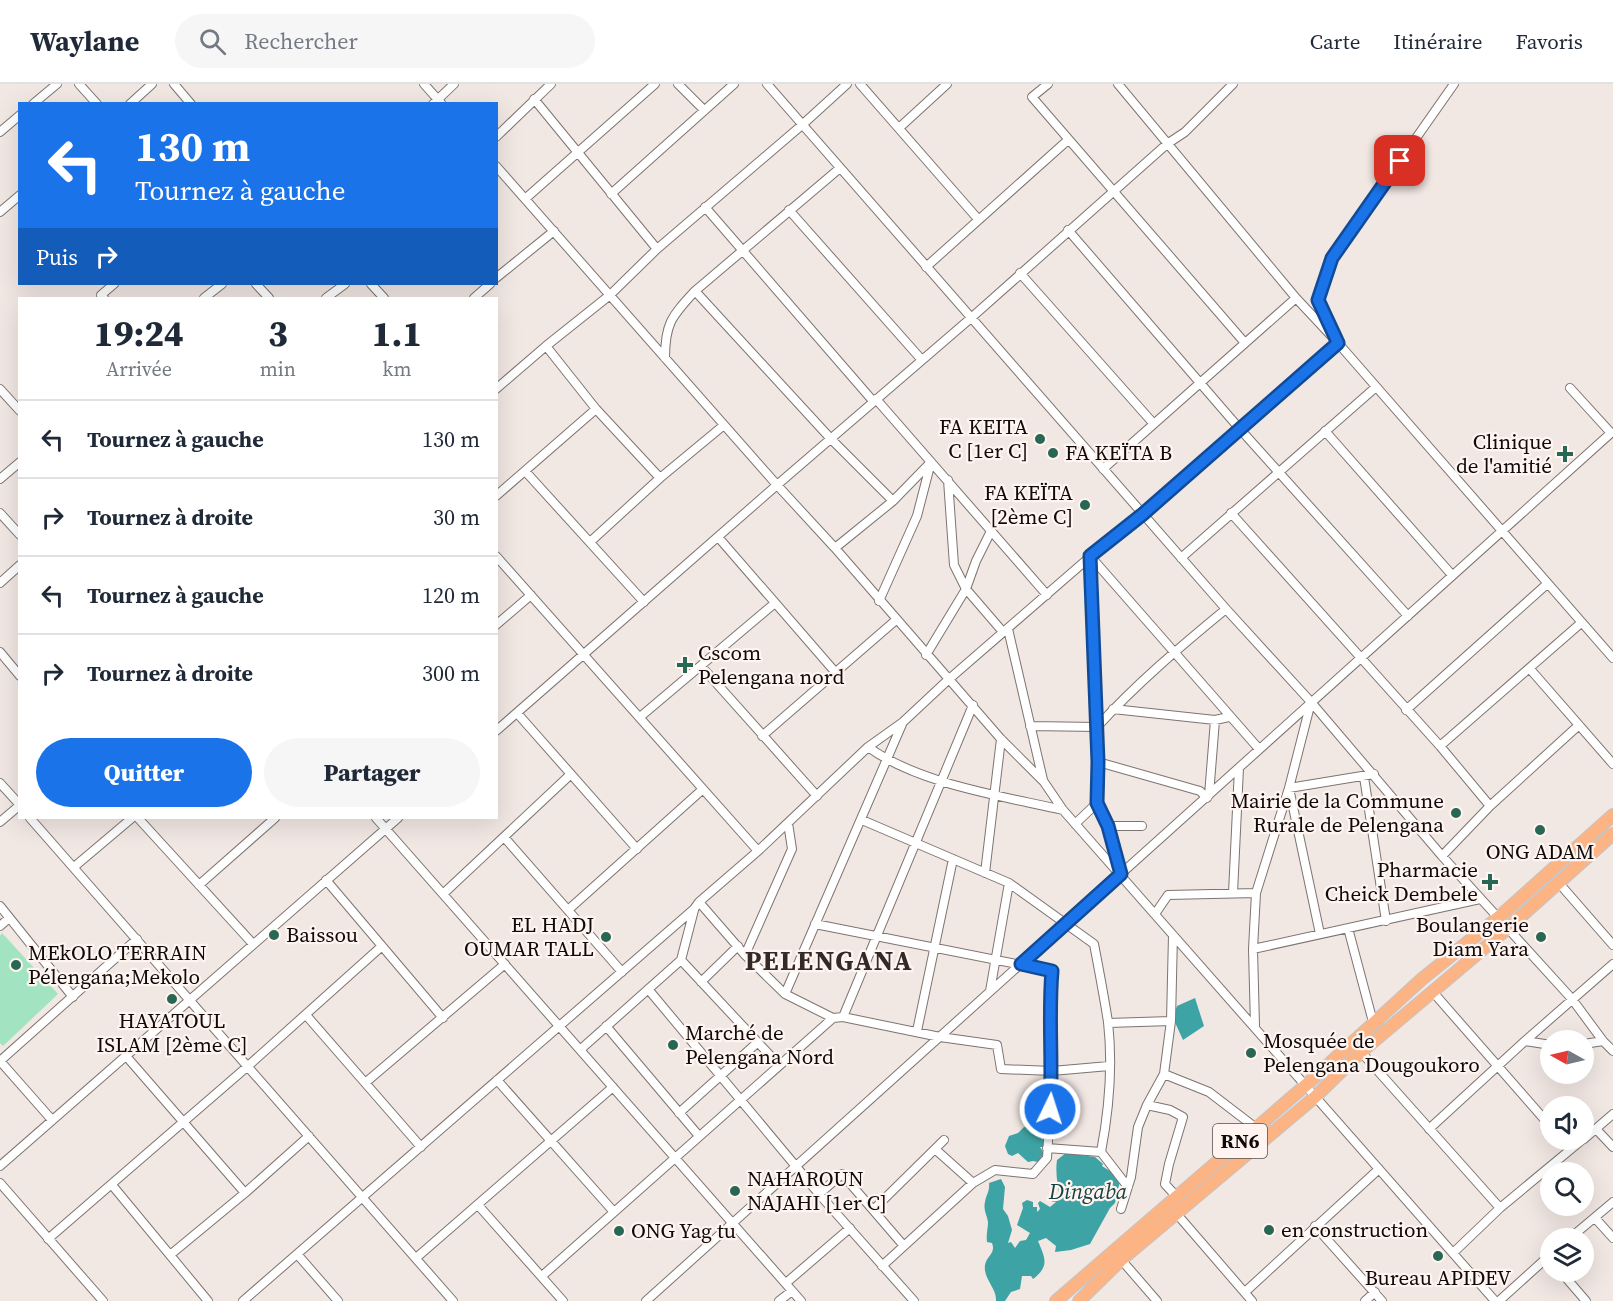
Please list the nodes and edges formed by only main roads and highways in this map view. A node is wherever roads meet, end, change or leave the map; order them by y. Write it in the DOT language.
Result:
graph roads {
  1 [pos="1613,815"];
  2 [pos="1611,841"];
  3 [pos="1056,1301"];
  4 [pos="1079,1301"];
  1 -- 3 [label="highway, RN6"];
  2 -- 4 [label="highway, RN6"];
}
